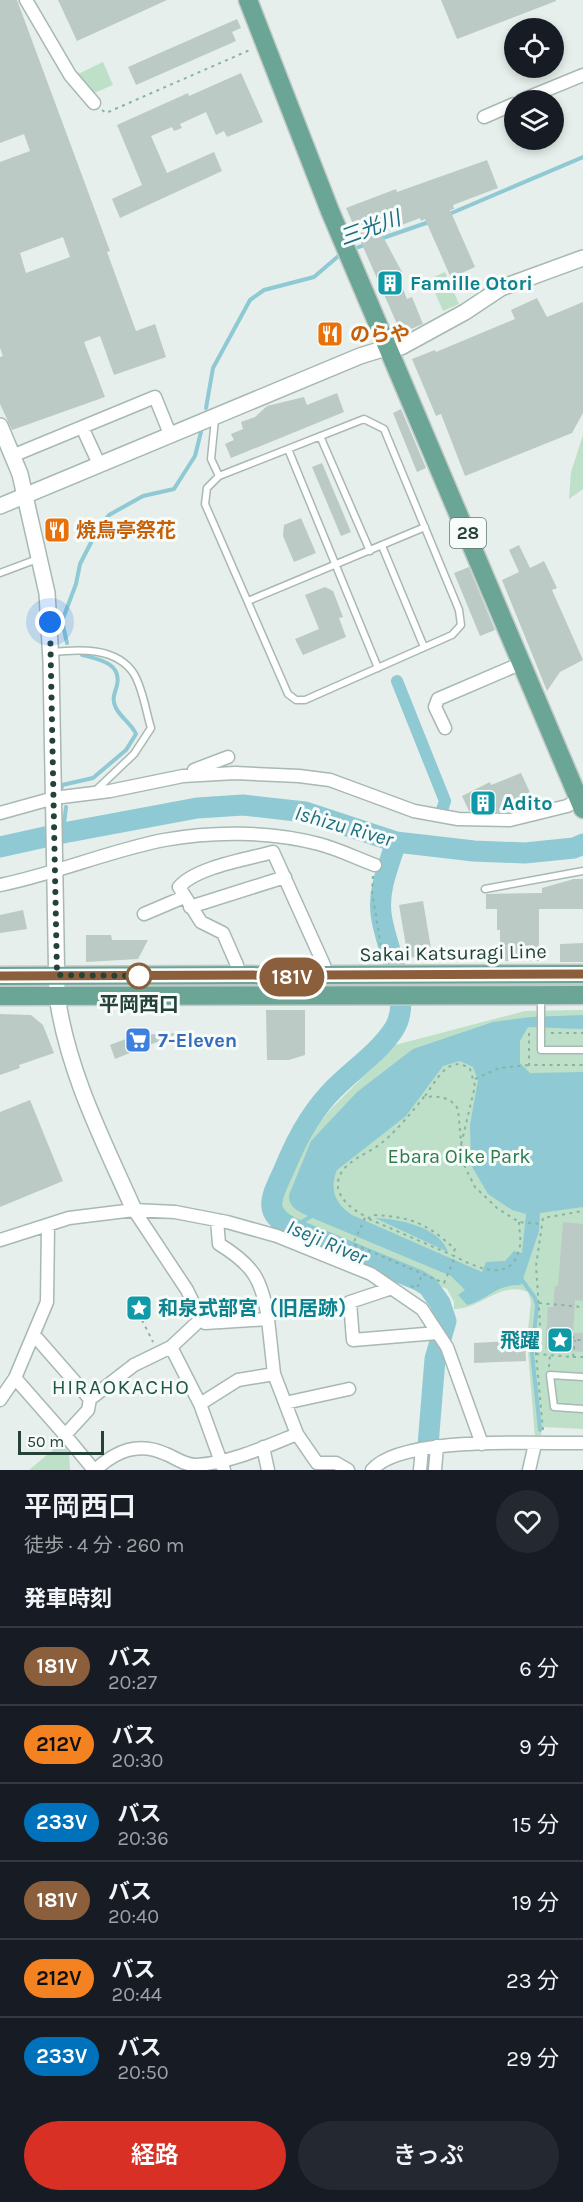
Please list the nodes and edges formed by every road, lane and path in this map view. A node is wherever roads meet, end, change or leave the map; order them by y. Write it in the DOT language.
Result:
graph roads {
  1 [pos="26,0"];
  2 [pos="248,0"];
  3 [pos="258,47"];
  4 [pos="583,75"];
  5 [pos="546,90"];
  6 [pos="94,103"];
  7 [pos="504,108"];
  8 [pos="484,117"];
  9 [pos="583,258"];
  10 [pos="389,347"];
  11 [pos="215,415"];
  12 [pos="0,426"];
  13 [pos="82,427"];
  14 [pos="170,434"];
  15 [pos="321,436"];
  16 [pos="288,449"];
  17 [pos="12,456"];
  18 [pos="99,464"];
  19 [pos="219,476"];
  20 [pos="26,495"];
  21 [pos="0,506"];
  22 [pos="425,527"];
  23 [pos="382,546"];
  24 [pos="370,551"];
  25 [pos="40,557"];
  26 [pos="335,565"];
  27 [pos="0,573"];
  28 [pos="248,602"];
  29 [pos="424,647"];
  30 [pos="51,652"];
  31 [pos="522,663"];
  32 [pos="378,668"];
  33 [pos="445,728"];
  34 [pos="228,757"];
  35 [pos="183,776"];
  36 [pos="93,793"];
  37 [pos="581,798"];
  38 [pos="54,800"];
  39 [pos="0,813"];
  40 [pos="375,865"];
  41 [pos="55,866"];
  42 [pos="583,871"];
  43 [pos="285,877"];
  44 [pos="0,885"];
  45 [pos="485,889"];
  46 [pos="187,902"];
  47 [pos="144,914"];
  48 [pos="392,973"];
  49 [pos="583,974"];
  50 [pos="57,975"];
  51 [pos="0,976"];
  52 [pos="238,976"];
  53 [pos="325,977"];
  54 [pos="583,995"];
  55 [pos="0,996"];
  56 [pos="57,996"];
  57 [pos="541,1002"];
  58 [pos="544,1032"];
  59 [pos="583,1033"];
  60 [pos="583,1050"];
  61 [pos="529,1065"];
  62 [pos="475,1079"];
  63 [pos="424,1097"];
  64 [pos="460,1148"];
  65 [pos="134,1210"];
  66 [pos="583,1211"];
  67 [pos="367,1218"];
  68 [pos="217,1220"];
  69 [pos="521,1222"];
  70 [pos="542,1224"];
  71 [pos="48,1225"];
  72 [pos="0,1240"];
  73 [pos="453,1256"];
  74 [pos="422,1274"];
  75 [pos="392,1288"];
  76 [pos="417,1288"];
  77 [pos="539,1303"];
  78 [pos="583,1307"];
  79 [pos="201,1319"];
  80 [pos="268,1319"];
  81 [pos="142,1320"];
  82 [pos="437,1333"];
  83 [pos="34,1335"];
  84 [pos="572,1336"];
  85 [pos="575,1340"];
  86 [pos="583,1340"];
  87 [pos="171,1347"];
  88 [pos="159,1353"];
  89 [pos="536,1354"];
  90 [pos="550,1355"];
  91 [pos="573,1357"];
  92 [pos="583,1358"];
  93 [pos="274,1374"];
  94 [pos="550,1375"];
  95 [pos="583,1377"];
  96 [pos="15,1378"];
  97 [pos="349,1389"];
  98 [pos="90,1399"];
  99 [pos="0,1400"];
  100 [pos="285,1403"];
  101 [pos="200,1404"];
  102 [pos="583,1409"];
  103 [pos="297,1434"];
  104 [pos="64,1435"];
  105 [pos="539,1439"];
  106 [pos="583,1443"];
  107 [pos="482,1444"];
  108 [pos="263,1447"];
  109 [pos="429,1448"];
  110 [pos="224,1465"];
  111 [pos="95,1470"];
  112 [pos="268,1470"];
  113 [pos="348,1470"];
  114 [pos="372,1470"];
  115 [pos="420,1470"];
  116 [pos="435,1470"];
  117 [pos="528,1470"];
  1 -- 6 [label="street"];
  2 -- 10 [label="main road, 28"];
  3 -- 6 [label="path"];
  4 -- 5 [label="street"];
  7 -- 8 [label="street"];
  9 -- 10 [label="street"];
  10 -- 11 [label="street"];
  10 -- 31 [label="main road, 28"];
  11 -- 14 [label="street"];
  11 -- 19 [label="lane"];
  12 -- 17 [label="street"];
  13 -- 14 [label="street"];
  13 -- 17 [label="street"];
  13 -- 18 [label="street"];
  14 -- 18 [label="street"];
  15 -- 16 [label="lane"];
  15 -- 22 [label="lane"];
  15 -- 24 [label="lane"];
  16 -- 19 [label="lane"];
  16 -- 26 [label="lane"];
  17 -- 20 [label="street"];
  18 -- 20 [label="street"];
  19 -- 28 [label="lane"];
  20 -- 21 [label="street"];
  20 -- 25 [label="street"];
  22 -- 23 [label="lane"];
  22 -- 29 [label="lane"];
  23 -- 24 [label="lane"];
  23 -- 29 [label="lane"];
  24 -- 26 [label="lane"];
  25 -- 27 [label="lane"];
  25 -- 30 [label="street"];
  26 -- 28 [label="lane"];
  26 -- 32 [label="lane"];
  28 -- 32 [label="lane"];
  29 -- 32 [label="lane"];
  30 -- 36 [label="lane"];
  30 -- 38 [label="street"];
  31 -- 33 [label="street"];
  31 -- 37 [label="main road, 28"];
  34 -- 35 [label="street"];
  35 -- 36 [label="street"];
  35 -- 37 [label="street"];
  36 -- 38 [label="street"];
  38 -- 39 [label="street"];
  38 -- 41 [label="street"];
  40 -- 41 [label="street"];
  40 -- 48 [label="path"];
  41 -- 44 [label="street"];
  41 -- 50 [label="street"];
  42 -- 45 [label="lane"];
  43 -- 46 [label="street"];
  43 -- 46 [label="street"];
  43 -- 53 [label="street"];
  46 -- 47 [label="street"];
  46 -- 52 [label="street"];
  48 -- 49 [label="main road, Sakai Katsuragi Line"];
  48 -- 53 [label="main road, Sakai Katsuragi Line"];
  50 -- 51 [label="main road, Sakai Katsuragi Line"];
  50 -- 52 [label="main road, Sakai Katsuragi Line"];
  50 -- 56 [label="street"];
  52 -- 53 [label="main road, Sakai Katsuragi Line"];
  54 -- 57 [label="main road, Sakai Katsuragi Line"];
  55 -- 56 [label="main road, Sakai Katsuragi Line"];
  56 -- 57 [label="main road, Sakai Katsuragi Line"];
  56 -- 65 [label="street"];
  57 -- 58 [label="lane"];
  58 -- 59 [label="path"];
  58 -- 60 [label="lane"];
  61 -- 62 [label="path"];
  62 -- 63 [label="path"];
  62 -- 64 [label="path"];
  63 -- 64 [label="path"];
  63 -- 67 [label="path"];
  64 -- 69 [label="path"];
  65 -- 68 [label="street"];
  65 -- 71 [label="street"];
  65 -- 79 [label="street"];
  66 -- 70 [label="path"];
  67 -- 73 [label="path"];
  67 -- 73 [label="path"];
  67 -- 74 [label="path"];
  68 -- 75 [label="street"];
  68 -- 80 [label="street"];
  69 -- 70 [label="path"];
  69 -- 73 [label="path"];
  70 -- 77 [label="path"];
  71 -- 72 [label="street"];
  71 -- 83 [label="street"];
  73 -- 74 [label="path"];
  74 -- 76 [label="path"];
  75 -- 82 [label="street"];
  75 -- 82 [label="street"];
  77 -- 78 [label="path"];
  77 -- 89 [label="path"];
  79 -- 80 [label="street"];
  79 -- 87 [label="street"];
  80 -- 93 [label="street"];
  81 -- 88 [label="path"];
  82 -- 107 [label="street"];
  83 -- 96 [label="street"];
  83 -- 98 [label="street"];
  84 -- 85 [label="path"];
  85 -- 86 [label="path"];
  85 -- 91 [label="path"];
  87 -- 88 [label="street"];
  87 -- 101 [label="street"];
  88 -- 98 [label="street"];
  89 -- 90 [label="path"];
  89 -- 105 [label="path"];
  90 -- 91 [label="path"];
  90 -- 94 [label="path"];
  91 -- 92 [label="path"];
  93 -- 100 [label="street"];
  93 -- 101 [label="street"];
  94 -- 95 [label="lane"];
  94 -- 102 [label="lane"];
  96 -- 99 [label="street"];
  96 -- 104 [label="street"];
  97 -- 100 [label="street"];
  98 -- 104 [label="street"];
  100 -- 103 [label="street"];
  101 -- 110 [label="street"];
  103 -- 108 [label="street"];
  103 -- 113 [label="street"];
  104 -- 111 [label="street"];
  105 -- 106 [label="street"];
  105 -- 107 [label="street"];
  105 -- 117 [label="street"];
  107 -- 109 [label="street"];
  108 -- 110 [label="street"];
  108 -- 112 [label="street"];
  109 -- 114 [label="street"];
  109 -- 115 [label="street"];
  109 -- 116 [label="street"];
  110 -- 111 [label="street"];
}
